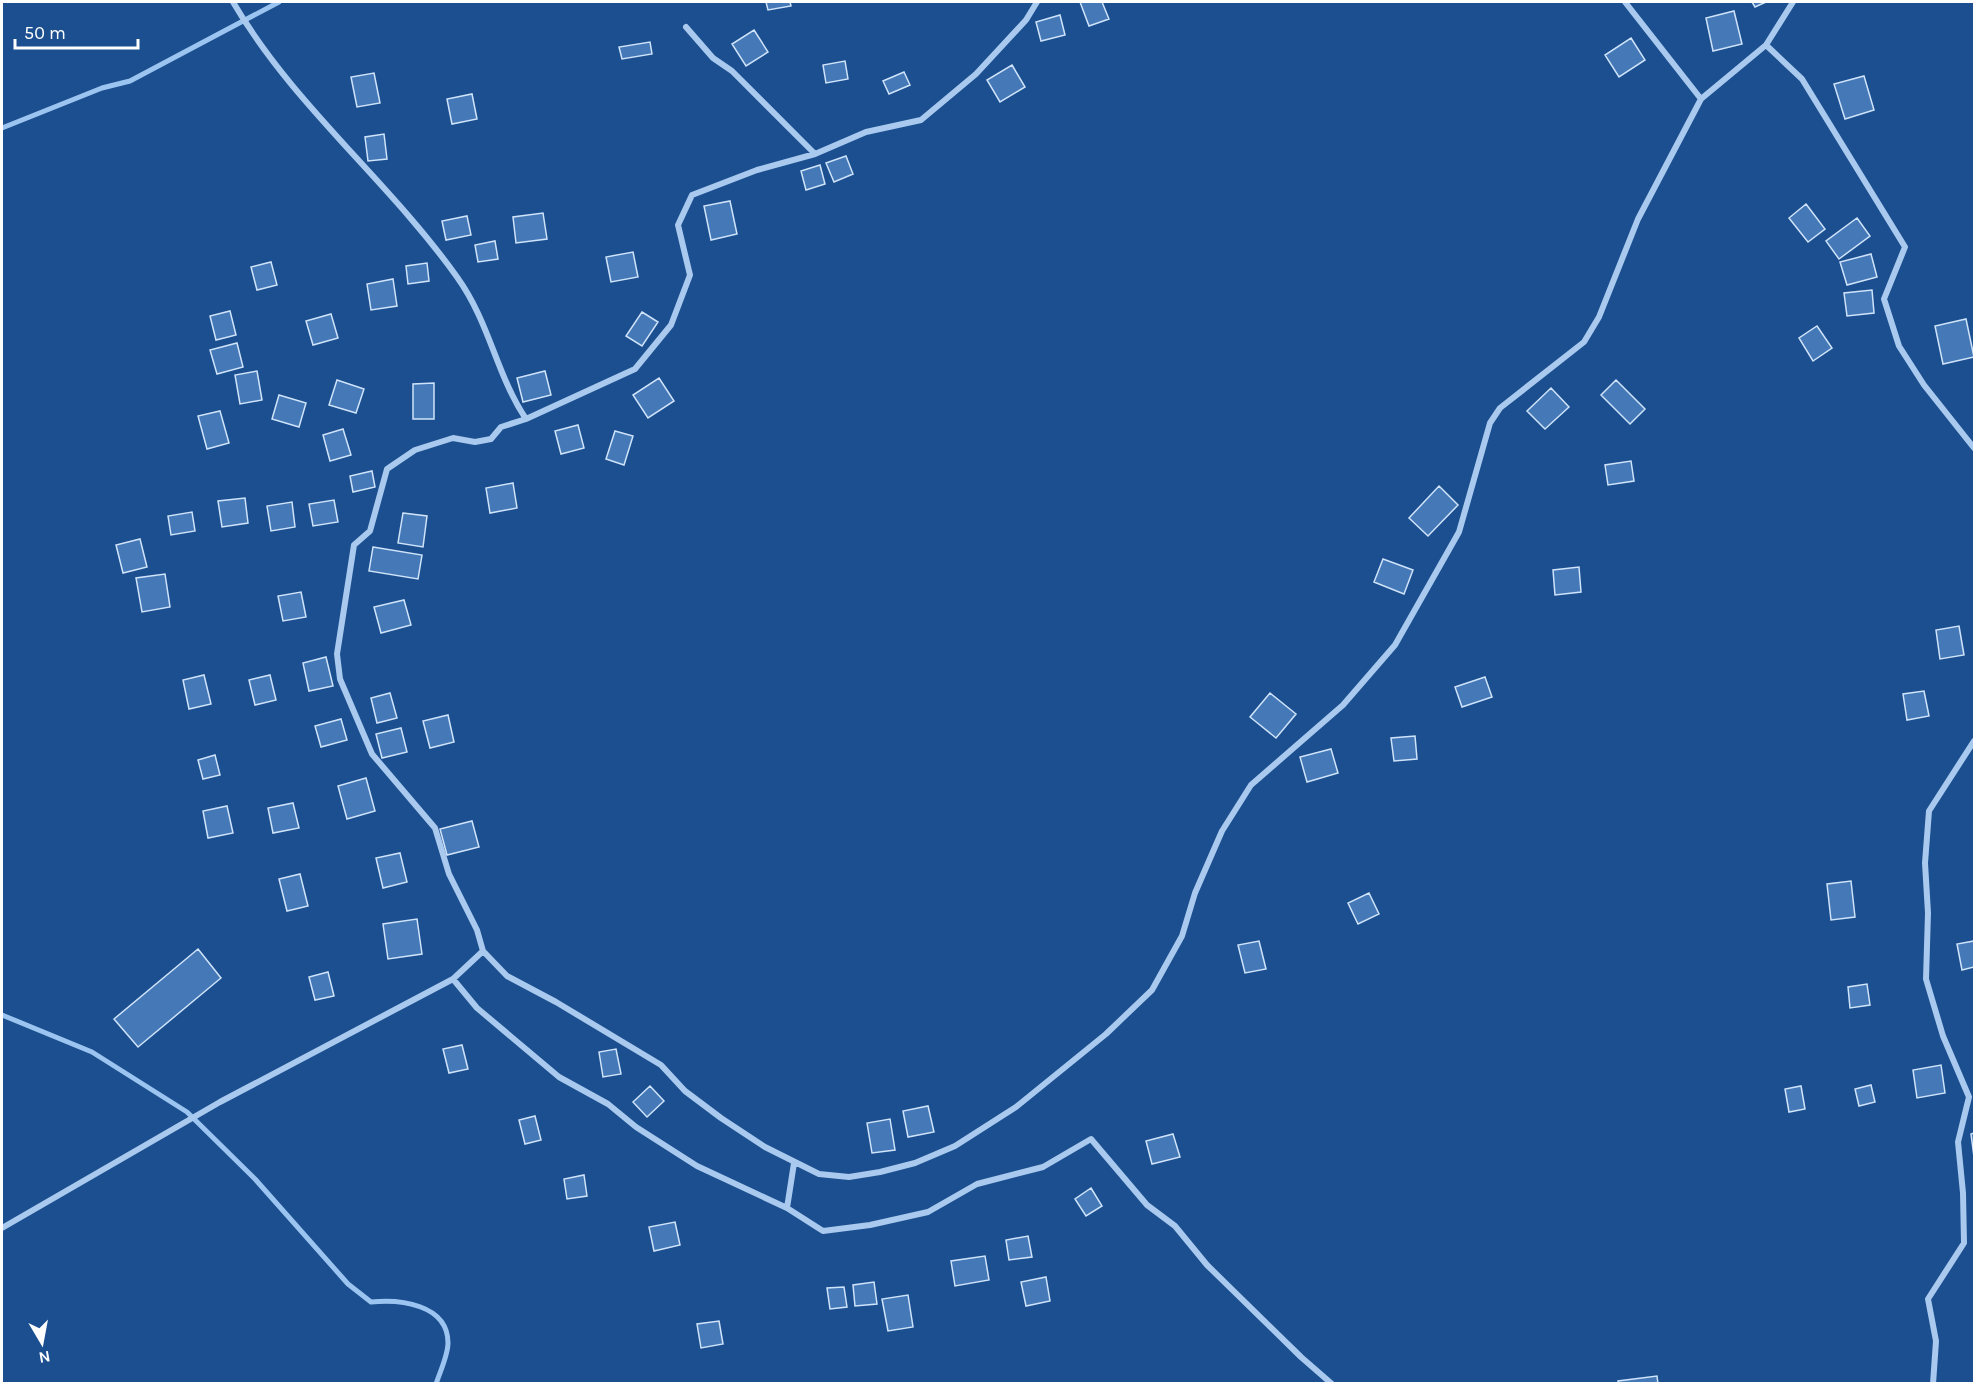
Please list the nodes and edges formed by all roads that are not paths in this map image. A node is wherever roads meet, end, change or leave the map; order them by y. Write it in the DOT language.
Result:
graph roads {
  1 [pos="233,2"];
  2 [pos="1037,2"];
  3 [pos="1625,2"];
  4 [pos="1793,2"];
  5 [pos="686,27"];
  6 [pos="1766,45"];
  7 [pos="1701,99"];
  8 [pos="814,154"];
  9 [pos="526,419"];
  10 [pos="1974,448"];
  11 [pos="1974,741"];
  12 [pos="483,951"];
  13 [pos="453,979"];
  14 [pos="794,1163"];
  15 [pos="787,1208"];
  16 [pos="2,1228"];
  17 [pos="1332,1383"];
  18 [pos="1933,1383"];
  1 -- 9 [label="street"];
  2 -- 8 [label="street"];
  3 -- 7 [label="street"];
  4 -- 6 [label="street"];
  5 -- 8 [label="street"];
  6 -- 7 [label="street"];
  6 -- 10 [label="street"];
  7 -- 14 [label="street"];
  8 -- 9 [label="street"];
  9 -- 12 [label="street"];
  11 -- 18 [label="street"];
  12 -- 13 [label="street"];
  12 -- 14 [label="street"];
  13 -- 15 [label="street"];
  13 -- 16 [label="street"];
  14 -- 15 [label="street"];
  15 -- 17 [label="street"];
}
